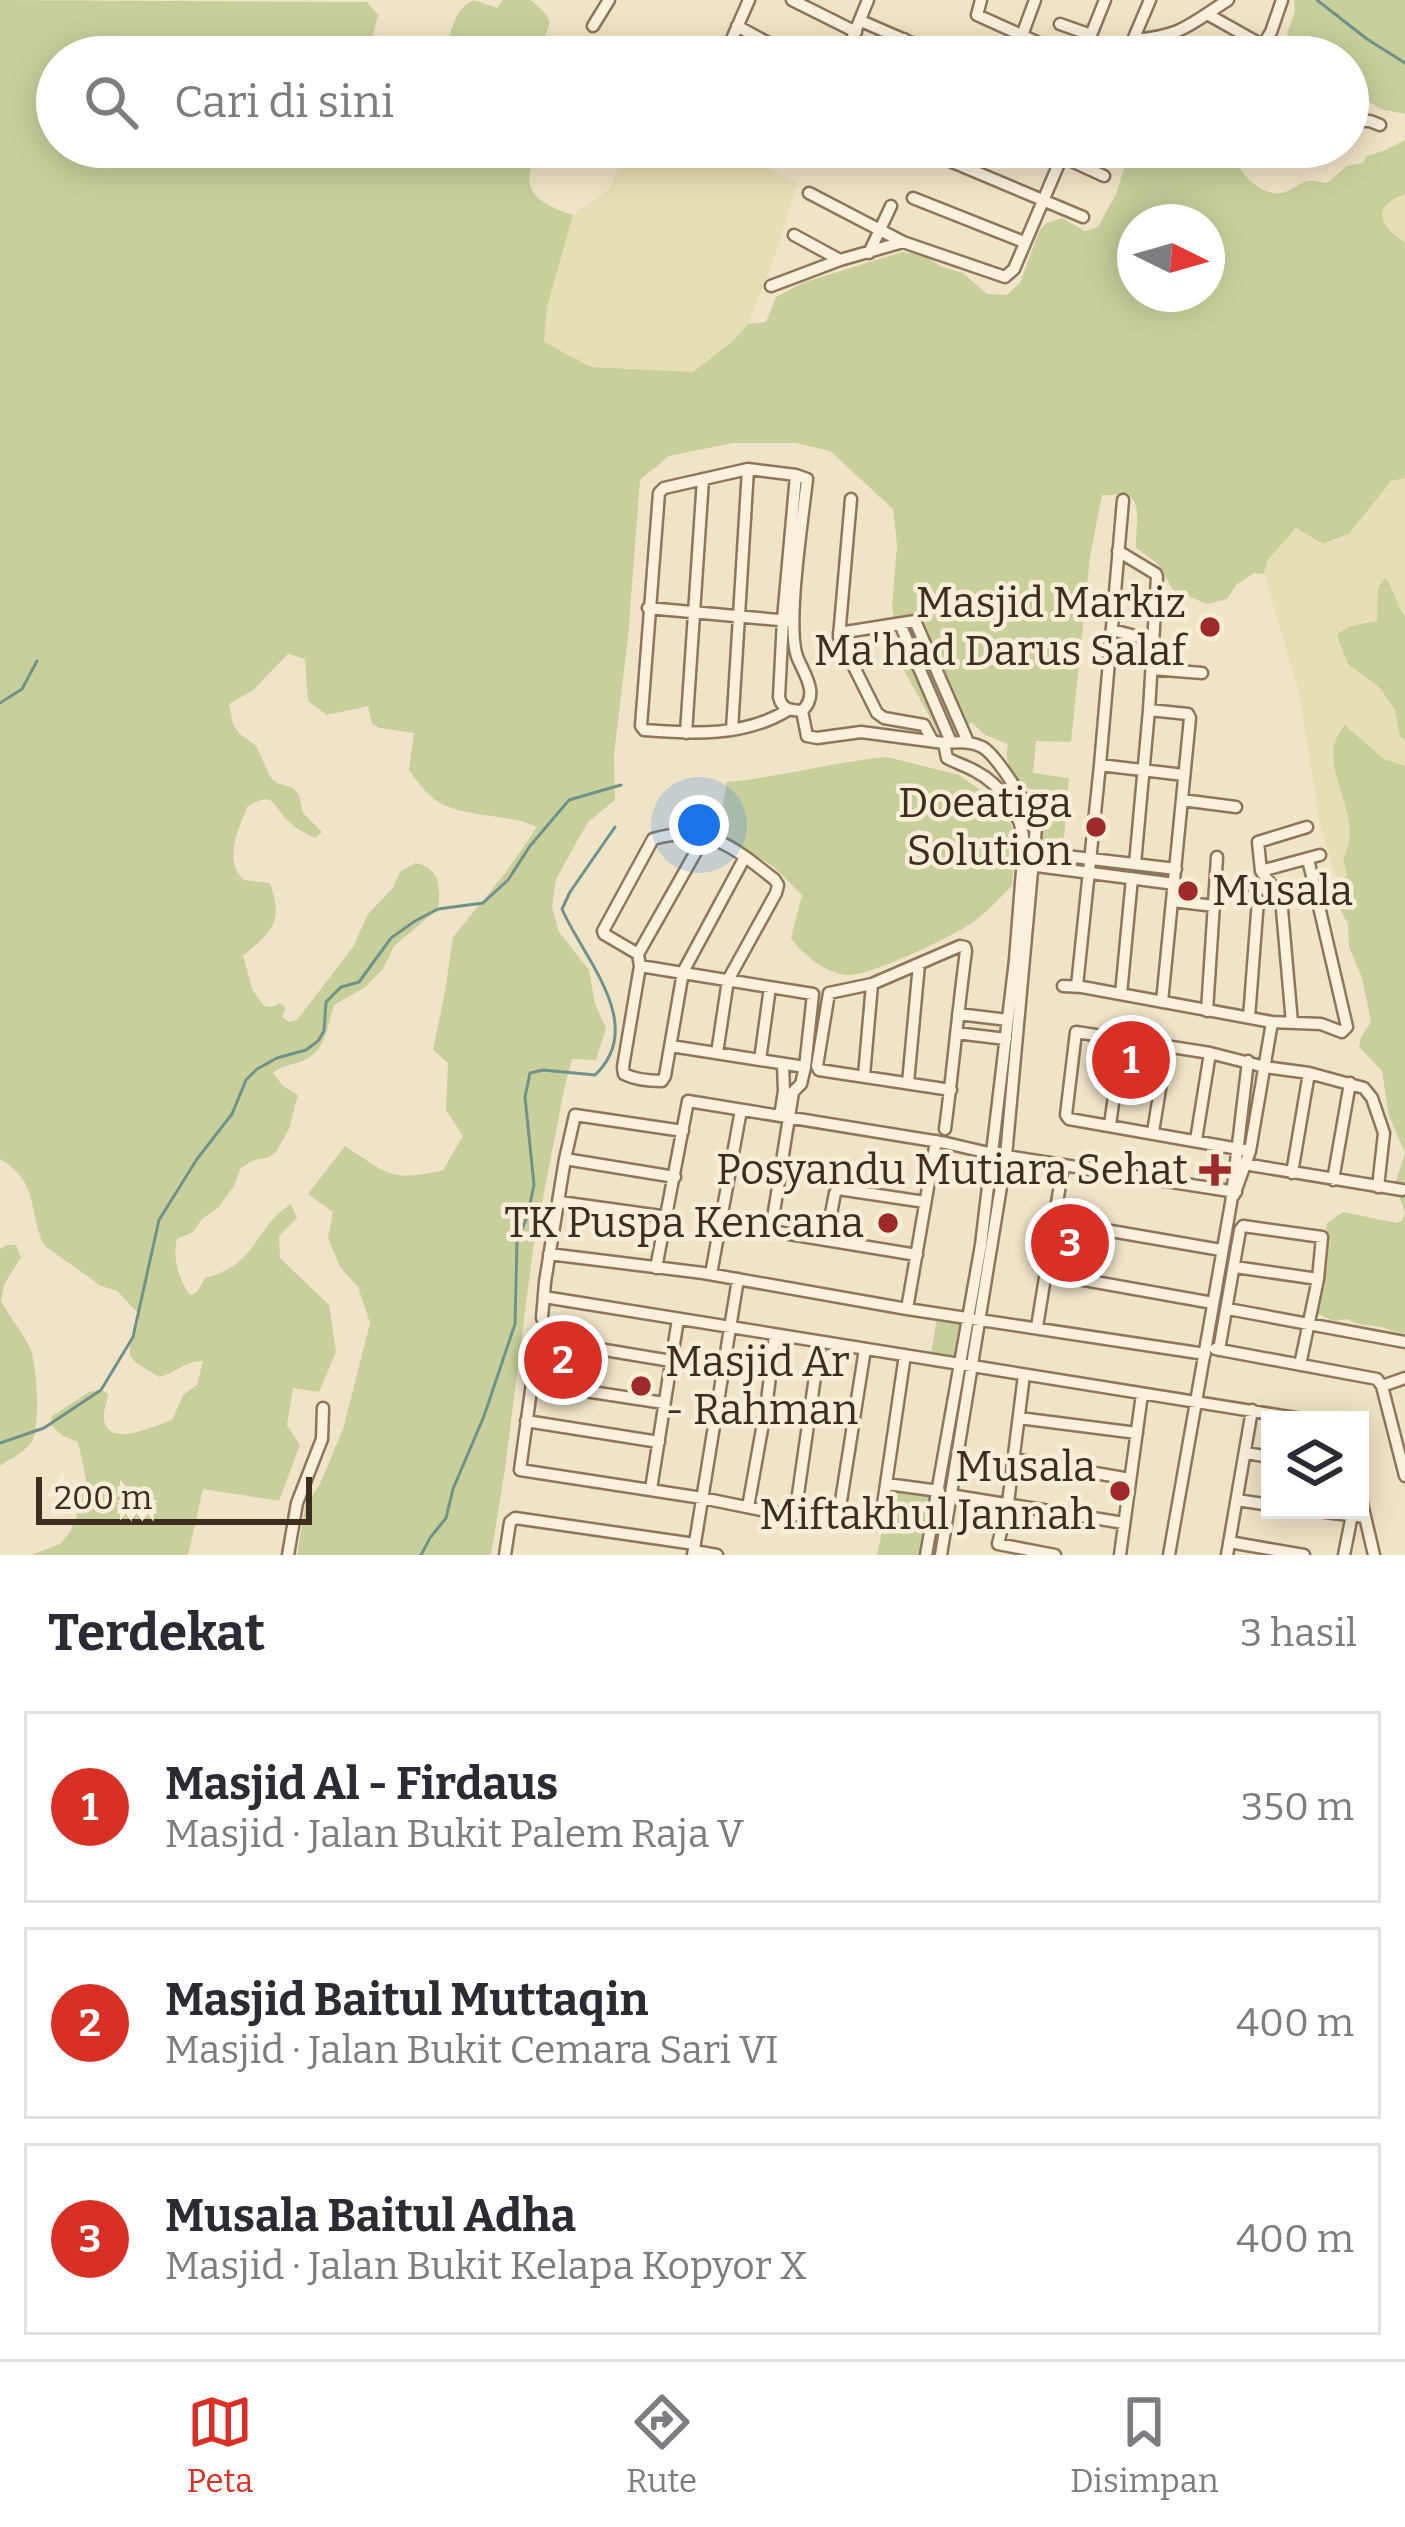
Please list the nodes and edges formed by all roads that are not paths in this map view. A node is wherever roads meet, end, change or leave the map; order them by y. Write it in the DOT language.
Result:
graph roads {
  1 [pos="609,0"];
  2 [pos="749,0"];
  3 [pos="868,0"];
  4 [pos="981,0"];
  5 [pos="1036,0"];
  6 [pos="1105,0"];
  7 [pos="1150,0"];
  8 [pos="1228,0"];
  9 [pos="796,1"];
  10 [pos="1278,1"];
  11 [pos="1207,14"];
  12 [pos="1060,25"];
  13 [pos="593,26"];
  14 [pos="737,26"];
  15 [pos="858,26"];
  16 [pos="1023,35"];
  17 [pos="733,36"];
  18 [pos="755,36"];
  19 [pos="854,36"];
  20 [pos="893,36"];
  21 [pos="1135,36"];
  22 [pos="1167,36"];
  23 [pos="1246,36"];
  24 [pos="1268,36"];
  25 [pos="1369,121"];
  26 [pos="1380,125"];
  27 [pos="967,168"];
  28 [pos="1058,168"];
  29 [pos="1091,168"];
  30 [pos="1104,176"];
  31 [pos="809,193"];
  32 [pos="913,198"];
  33 [pos="1045,200"];
  34 [pos="891,206"];
  35 [pos="1083,217"];
  36 [pos="881,230"];
  37 [pos="794,236"];
  38 [pos="903,242"];
  39 [pos="1024,242"];
  40 [pos="869,253"];
  41 [pos="840,260"];
  42 [pos="772,286"];
  43 [pos="748,469"];
  44 [pos="704,479"];
  45 [pos="851,499"];
  46 [pos="1123,500"];
  47 [pos="1118,551"];
  48 [pos="648,608"];
  49 [pos="696,610"];
  50 [pos="740,615"];
  51 [pos="788,620"];
  52 [pos="899,624"];
  53 [pos="1112,629"];
  54 [pos="839,633"];
  55 [pos="1154,641"];
  56 [pos="787,648"];
  57 [pos="1152,669"];
  58 [pos="1202,674"];
  59 [pos="788,710"];
  60 [pos="802,710"];
  61 [pos="954,710"];
  62 [pos="1150,710"];
  63 [pos="940,715"];
  64 [pos="732,730"];
  65 [pos="686,733"];
  66 [pos="942,742"];
  67 [pos="968,742"];
  68 [pos="992,755"];
  69 [pos="1100,765"];
  70 [pos="1144,770"];
  71 [pos="980,773"];
  72 [pos="1184,775"];
  73 [pos="1182,800"];
  74 [pos="1028,803"];
  75 [pos="1236,807"];
  76 [pos="1019,818"];
  77 [pos="1306,827"];
  78 [pos="706,834"];
  79 [pos="1216,856"];
  80 [pos="746,857"];
  81 [pos="1028,858"];
  82 [pos="1091,859"];
  83 [pos="1135,864"];
  84 [pos="1176,869"];
  85 [pos="1261,871"];
  86 [pos="1089,873"];
  87 [pos="1132,878"];
  88 [pos="1175,884"];
  89 [pos="1215,899"];
  90 [pos="1173,901"];
  91 [pos="639,960"];
  92 [pos="919,964"];
  93 [pos="683,971"];
  94 [pos="728,980"];
  95 [pos="872,984"];
  96 [pos="1063,986"];
  97 [pos="1077,986"];
  98 [pos="770,987"];
  99 [pos="1120,994"];
  100 [pos="1162,1002"];
  101 [pos="1207,1011"];
  102 [pos="958,1014"];
  103 [pos="985,1017"];
  104 [pos="1249,1018"];
  105 [pos="1267,1022"];
  106 [pos="1292,1023"];
  107 [pos="1009,1031"];
  108 [pos="956,1033"];
  109 [pos="983,1036"];
  110 [pos="1122,1038"];
  111 [pos="671,1046"];
  112 [pos="1167,1046"];
  113 [pos="717,1053"];
  114 [pos="1210,1053"];
  115 [pos="760,1060"];
  116 [pos="1248,1061"];
  117 [pos="783,1065"];
  118 [pos="1265,1067"];
  119 [pos="811,1068"];
  120 [pos="1118,1070"];
  121 [pos="1309,1073"];
  122 [pos="864,1076"];
  123 [pos="1162,1076"];
  124 [pos="908,1083"];
  125 [pos="1350,1084"];
  126 [pos="950,1090"];
  127 [pos="789,1091"];
  128 [pos="741,1109"];
  129 [pos="785,1117"];
  130 [pos="1110,1125"];
  131 [pos="945,1129"];
  132 [pos="682,1131"];
  133 [pos="1153,1132"];
  134 [pos="1196,1140"];
  135 [pos="936,1142"];
  136 [pos="1237,1148"];
  137 [pos="1250,1151"];
  138 [pos="999,1155"];
  139 [pos="565,1159"];
  140 [pos="1241,1164"];
  141 [pos="1063,1166"];
  142 [pos="1292,1173"];
  143 [pos="675,1178"];
  144 [pos="1333,1180"];
  145 [pos="1378,1186"];
  146 [pos="1402,1190"];
  147 [pos="1232,1196"];
  148 [pos="560,1202"];
  149 [pos="926,1202"];
  150 [pos="668,1217"];
  151 [pos="1053,1221"];
  152 [pos="826,1240"];
  153 [pos="1221,1250"];
  154 [pos="549,1254"];
  155 [pos="917,1255"];
  156 [pos="1235,1267"];
  157 [pos="656,1268"];
  158 [pos="711,1274"];
  159 [pos="1045,1274"];
  160 [pos="738,1279"];
  161 [pos="1318,1279"];
  162 [pos="544,1297"];
  163 [pos="1213,1303"];
  164 [pos="907,1309"];
  165 [pos="1228,1309"];
  166 [pos="542,1318"];
  167 [pos="975,1318"];
  168 [pos="678,1319"];
  169 [pos="1310,1322"];
  170 [pos="1037,1327"];
  171 [pos="730,1328"];
  172 [pos="775,1335"];
  173 [pos="550,1341"];
  174 [pos="820,1342"];
  175 [pos="1405,1342"];
  176 [pos="866,1349"];
  177 [pos="1210,1350"];
  178 [pos="905,1355"];
  179 [pos="671,1361"];
  180 [pos="967,1365"];
  181 [pos="1300,1365"];
  182 [pos="1024,1375"];
  183 [pos="1405,1378"];
  184 [pos="1382,1386"];
  185 [pos="1142,1394"];
  186 [pos="664,1403"];
  187 [pos="1196,1403"];
  188 [pos="323,1408"];
  189 [pos="1252,1409"];
  190 [pos="1262,1411"];
  191 [pos="1019,1418"];
  192 [pos="526,1421"];
  193 [pos="1137,1433"];
  194 [pos="659,1442"];
  195 [pos="1246,1453"];
  196 [pos="1261,1456"];
  197 [pos="1014,1459"];
  198 [pos="1405,1476"];
  199 [pos="1130,1479"];
  200 [pos="886,1484"];
  201 [pos="652,1489"];
  202 [pos="944,1493"];
  203 [pos="703,1498"];
  204 [pos="1237,1501"];
  205 [pos="1008,1503"];
  206 [pos="1261,1504"];
  207 [pos="748,1507"];
  208 [pos="795,1515"];
  209 [pos="1358,1519"];
  210 [pos="1360,1519"];
  211 [pos="838,1520"];
  212 [pos="1124,1523"];
  213 [pos="679,1548"];
  214 [pos="1228,1548"];
  215 [pos="694,1550"];
  216 [pos="288,1555"];
  217 [pos="505,1555"];
  218 [pos="717,1555"];
  219 [pos="926,1555"];
  220 [pos="941,1555"];
  221 [pos="1055,1555"];
  222 [pos="1120,1555"];
  223 [pos="1169,1555"];
  224 [pos="1304,1555"];
  225 [pos="1344,1555"];
  226 [pos="1374,1555"];
  1 -- 13 [label="street"];
  2 -- 14 [label="street"];
  3 -- 15 [label="street"];
  4 -- 16 [label="street"];
  5 -- 16 [label="street"];
  6 -- 12 [label="street"];
  7 -- 21 [label="street"];
  8 -- 11 [label="street"];
  9 -- 15 [label="street"];
  10 -- 24 [label="street"];
  11 -- 22 [label="street"];
  11 -- 23 [label="street"];
  14 -- 17 [label="street"];
  14 -- 18 [label="street"];
  15 -- 19 [label="street"];
  15 -- 20 [label="street"];
  25 -- 26 [label="street"];
  27 -- 33 [label="street"];
  28 -- 33 [label="street"];
  29 -- 30 [label="street"];
  31 -- 36 [label="street"];
  32 -- 39 [label="street"];
  33 -- 35 [label="street"];
  33 -- 39 [label="street"];
  34 -- 36 [label="street"];
  36 -- 38 [label="street"];
  36 -- 40 [label="street"];
  37 -- 41 [label="street"];
  38 -- 39 [label="street"];
  38 -- 40 [label="street"];
  40 -- 41 [label="street"];
  41 -- 42 [label="street"];
  43 -- 44 [label="street"];
  43 -- 50 [label="street"];
  43 -- 51 [label="street"];
  44 -- 48 [label="street"];
  44 -- 49 [label="street"];
  45 -- 54 [label="street"];
  46 -- 47 [label="street"];
  47 -- 53 [label="street"];
  47 -- 55 [label="street"];
  48 -- 49 [label="street"];
  48 -- 65 [label="street"];
  49 -- 50 [label="street"];
  49 -- 65 [label="street"];
  50 -- 51 [label="street"];
  50 -- 64 [label="street"];
  51 -- 56 [label="street"];
  52 -- 54 [label="street"];
  52 -- 61 [label="street"];
  52 -- 63 [label="street"];
  53 -- 55 [label="street"];
  53 -- 69 [label="street"];
  54 -- 66 [label="street"];
  55 -- 57 [label="street"];
  56 -- 59 [label="street"];
  56 -- 60 [label="street"];
  57 -- 58 [label="street"];
  57 -- 62 [label="street"];
  59 -- 60 [label="street"];
  59 -- 64 [label="street"];
  60 -- 66 [label="street"];
  61 -- 63 [label="street"];
  61 -- 67 [label="street"];
  62 -- 70 [label="street"];
  62 -- 72 [label="street"];
  63 -- 66 [label="street"];
  64 -- 65 [label="street"];
  66 -- 67 [label="street"];
  66 -- 71 [label="street"];
  67 -- 68 [label="street"];
  68 -- 71 [label="street"];
  68 -- 74 [label="street"];
  69 -- 70 [label="street"];
  69 -- 82 [label="street"];
  70 -- 72 [label="street"];
  70 -- 83 [label="street"];
  71 -- 76 [label="street"];
  72 -- 73 [label="street"];
  73 -- 75 [label="street"];
  73 -- 84 [label="street"];
  74 -- 76 [label="street"];
  74 -- 81 [label="street"];
  76 -- 81 [label="street"];
  77 -- 85 [label="street"];
  78 -- 80 [label="street"];
  78 -- 91 [label="street"];
  78 -- 91 [label="street"];
  79 -- 89 [label="street"];
  80 -- 93 [label="street"];
  80 -- 94 [label="street"];
  81 -- 82 [label="street"];
  81 -- 86 [label="street"];
  81 -- 107 [label="street"];
  82 -- 83 [label="street"];
  82 -- 86 [label="street"];
  83 -- 84 [label="street"];
  84 -- 88 [label="street"];
  85 -- 106 [label="street"];
  85 -- 106 [label="street"];
  86 -- 87 [label="street"];
  86 -- 97 [label="street"];
  87 -- 88 [label="street"];
  87 -- 99 [label="street"];
  88 -- 90 [label="street"];
  89 -- 90 [label="street"];
  89 -- 101 [label="street"];
  89 -- 104 [label="street"];
  90 -- 100 [label="street"];
  91 -- 93 [label="street"];
  91 -- 111 [label="street"];
  92 -- 95 [label="street"];
  92 -- 102 [label="street"];
  92 -- 124 [label="street"];
  93 -- 94 [label="street"];
  93 -- 111 [label="street"];
  94 -- 98 [label="street"];
  94 -- 113 [label="street"];
  95 -- 119 [label="street"];
  95 -- 122 [label="street"];
  96 -- 97 [label="street"];
  97 -- 99 [label="street"];
  98 -- 115 [label="street"];
  98 -- 119 [label="street"];
  99 -- 100 [label="street"];
  100 -- 101 [label="street"];
  101 -- 104 [label="street"];
  102 -- 103 [label="street"];
  102 -- 108 [label="street"];
  103 -- 107 [label="street"];
  103 -- 109 [label="street"];
  104 -- 105 [label="street"];
  105 -- 106 [label="street"];
  105 -- 118 [label="street"];
  107 -- 109 [label="street"];
  107 -- 138 [label="street"];
  108 -- 109 [label="street"];
  108 -- 126 [label="street"];
  110 -- 112 [label="street"];
  110 -- 120 [label="street"];
  110 -- 130 [label="street"];
  111 -- 113 [label="street"];
  112 -- 114 [label="street"];
  112 -- 123 [label="street"];
  113 -- 115 [label="street"];
  114 -- 116 [label="street"];
  114 -- 134 [label="street"];
  115 -- 117 [label="street"];
  116 -- 118 [label="street"];
  116 -- 136 [label="street"];
  117 -- 119 [label="street"];
  117 -- 127 [label="street"];
  118 -- 121 [label="street"];
  118 -- 137 [label="street"];
  119 -- 122 [label="street"];
  119 -- 127 [label="street"];
  120 -- 123 [label="street"];
  120 -- 130 [label="street"];
  121 -- 125 [label="street"];
  121 -- 142 [label="street"];
  122 -- 124 [label="street"];
  123 -- 133 [label="street"];
  124 -- 126 [label="street"];
  125 -- 144 [label="street"];
  125 -- 145 [label="street"];
  126 -- 131 [label="street"];
  127 -- 129 [label="street"];
  128 -- 129 [label="street"];
  128 -- 132 [label="street"];
  128 -- 158 [label="street"];
  129 -- 135 [label="street"];
  129 -- 152 [label="street"];
  130 -- 133 [label="street"];
  132 -- 139 [label="street"];
  132 -- 143 [label="street"];
  133 -- 134 [label="street"];
  134 -- 136 [label="street"];
  135 -- 138 [label="street"];
  135 -- 149 [label="street"];
  136 -- 137 [label="street"];
  136 -- 140 [label="street"];
  137 -- 140 [label="street"];
  138 -- 141 [label="street"];
  138 -- 167 [label="street"];
  139 -- 143 [label="street"];
  139 -- 148 [label="street"];
  140 -- 142 [label="street"];
  140 -- 147 [label="street"];
  141 -- 147 [label="street"];
  141 -- 151 [label="street"];
  142 -- 144 [label="street"];
  143 -- 150 [label="street"];
  144 -- 145 [label="street"];
  145 -- 146 [label="street"];
  147 -- 153 [label="street"];
  148 -- 150 [label="street"];
  148 -- 154 [label="street"];
  149 -- 152 [label="street"];
  149 -- 155 [label="street"];
  150 -- 157 [label="street"];
  151 -- 153 [label="street"];
  151 -- 159 [label="street"];
  152 -- 155 [label="street"];
  153 -- 163 [label="street"];
  154 -- 157 [label="street"];
  154 -- 162 [label="street"];
  155 -- 164 [label="street"];
  156 -- 161 [label="street"];
  156 -- 161 [label="street"];
  156 -- 165 [label="street"];
  157 -- 158 [label="street"];
  158 -- 160 [label="street"];
  159 -- 163 [label="street"];
  159 -- 170 [label="street"];
  160 -- 164 [label="street"];
  160 -- 171 [label="street"];
  161 -- 169 [label="street"];
  162 -- 166 [label="street"];
  162 -- 168 [label="street"];
  163 -- 177 [label="street"];
  164 -- 167 [label="street"];
  165 -- 169 [label="street"];
  165 -- 177 [label="street"];
  167 -- 170 [label="street"];
  167 -- 180 [label="street"];
  168 -- 171 [label="street"];
  168 -- 179 [label="street"];
  169 -- 175 [label="street"];
  169 -- 181 [label="street"];
  170 -- 177 [label="street"];
  171 -- 172 [label="street"];
  171 -- 203 [label="street"];
  172 -- 174 [label="street"];
  172 -- 207 [label="street"];
  173 -- 179 [label="street"];
  174 -- 176 [label="street"];
  174 -- 208 [label="street"];
  176 -- 178 [label="street"];
  176 -- 211 [label="street"];
  177 -- 181 [label="street"];
  177 -- 187 [label="street"];
  178 -- 180 [label="street"];
  178 -- 200 [label="street"];
  179 -- 186 [label="street"];
  180 -- 182 [label="street"];
  180 -- 202 [label="street"];
  181 -- 184 [label="street"];
  182 -- 185 [label="street"];
  182 -- 191 [label="street"];
  183 -- 184 [label="street"];
  184 -- 198 [label="street"];
  185 -- 187 [label="street"];
  185 -- 193 [label="street"];
  186 -- 192 [label="street"];
  186 -- 194 [label="street"];
  187 -- 189 [label="street"];
  187 -- 223 [label="street"];
  188 -- 216 [label="street"];
  189 -- 190 [label="street"];
  189 -- 195 [label="street"];
  191 -- 193 [label="street"];
  191 -- 197 [label="street"];
  192 -- 194 [label="street"];
  192 -- 201 [label="street"];
  193 -- 199 [label="street"];
  194 -- 201 [label="street"];
  195 -- 196 [label="street"];
  195 -- 204 [label="street"];
  197 -- 199 [label="street"];
  197 -- 205 [label="street"];
  199 -- 212 [label="street"];
  200 -- 202 [label="street"];
  200 -- 211 [label="street"];
  201 -- 203 [label="street"];
  202 -- 205 [label="street"];
  202 -- 219 [label="street"];
  202 -- 220 [label="street"];
  203 -- 207 [label="street"];
  203 -- 215 [label="street"];
  204 -- 206 [label="street"];
  204 -- 214 [label="street"];
  205 -- 212 [label="street"];
  205 -- 221 [label="street"];
  207 -- 208 [label="street"];
  208 -- 211 [label="street"];
  209 -- 225 [label="street"];
  210 -- 226 [label="street"];
  212 -- 222 [label="street"];
  213 -- 215 [label="street"];
  213 -- 217 [label="street"];
  214 -- 224 [label="street"];
  215 -- 218 [label="street"];
}
